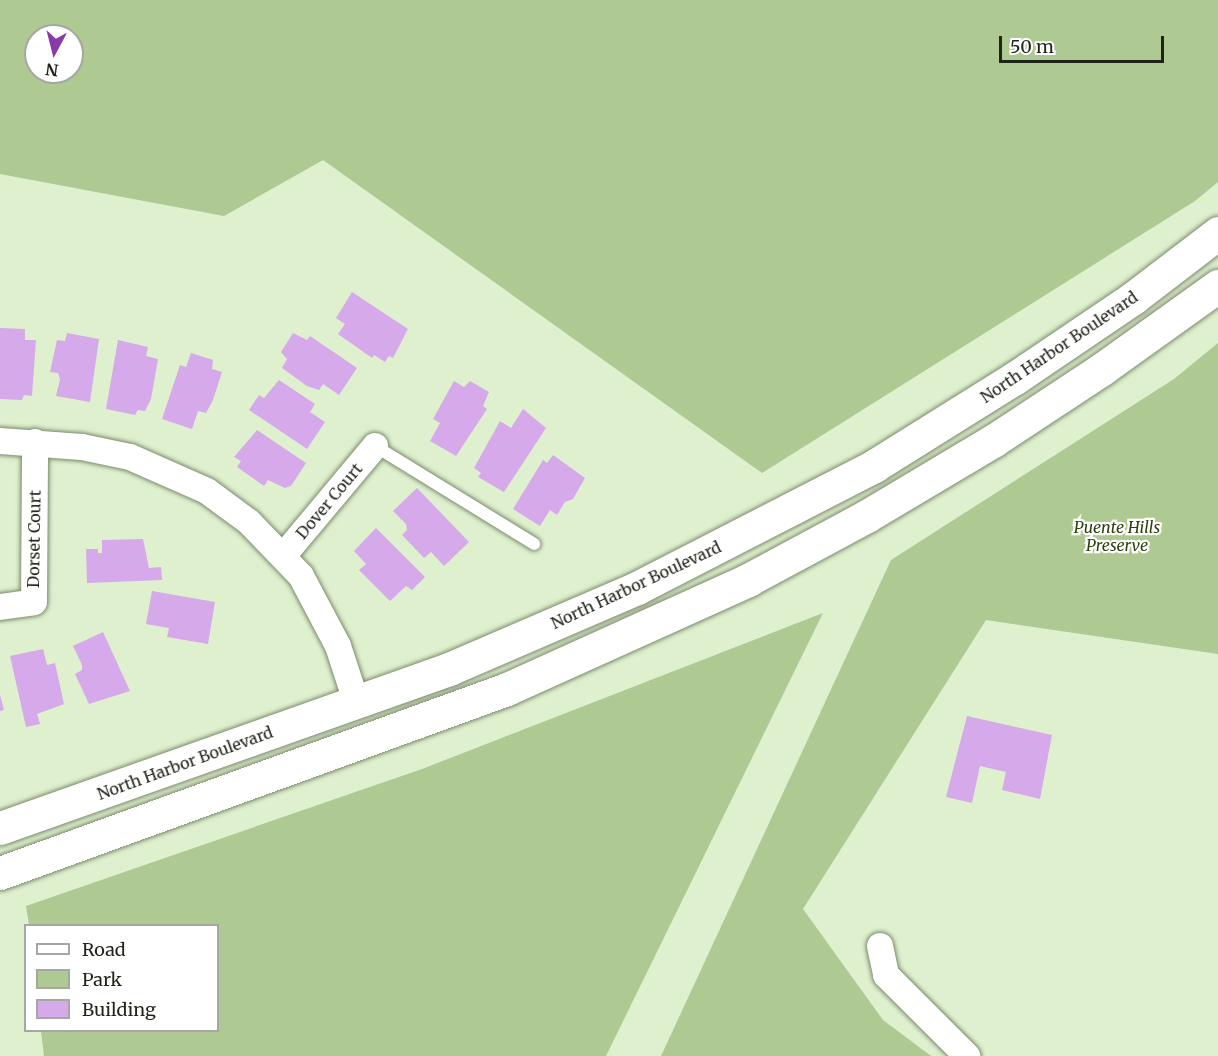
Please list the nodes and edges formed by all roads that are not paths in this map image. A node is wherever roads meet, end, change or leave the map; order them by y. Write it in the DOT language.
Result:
graph roads {
  1 [pos="1218,233"];
  2 [pos="1218,286"];
  3 [pos="0,441"];
  4 [pos="35,442"];
  5 [pos="375,446"];
  6 [pos="534,544"];
  7 [pos="284,555"];
  8 [pos="0,607"];
  9 [pos="356,701"];
  10 [pos="234,790"];
  11 [pos="0,828"];
  12 [pos="0,873"];
  13 [pos="880,946"];
  14 [pos="967,1056"];
  1 -- 9 [label="main road, North Harbor Boulevard"];
  2 -- 10 [label="main road"];
  3 -- 4 [label="street"];
  4 -- 7 [label="street"];
  4 -- 8 [label="street, Dorset Court"];
  5 -- 6 [label="lane"];
  5 -- 7 [label="street, Dover Court"];
  7 -- 9 [label="street"];
  9 -- 10 [label="main road"];
  9 -- 11 [label="main road, North Harbor Boulevard"];
  10 -- 12 [label="main road"];
  13 -- 14 [label="street"];
}
